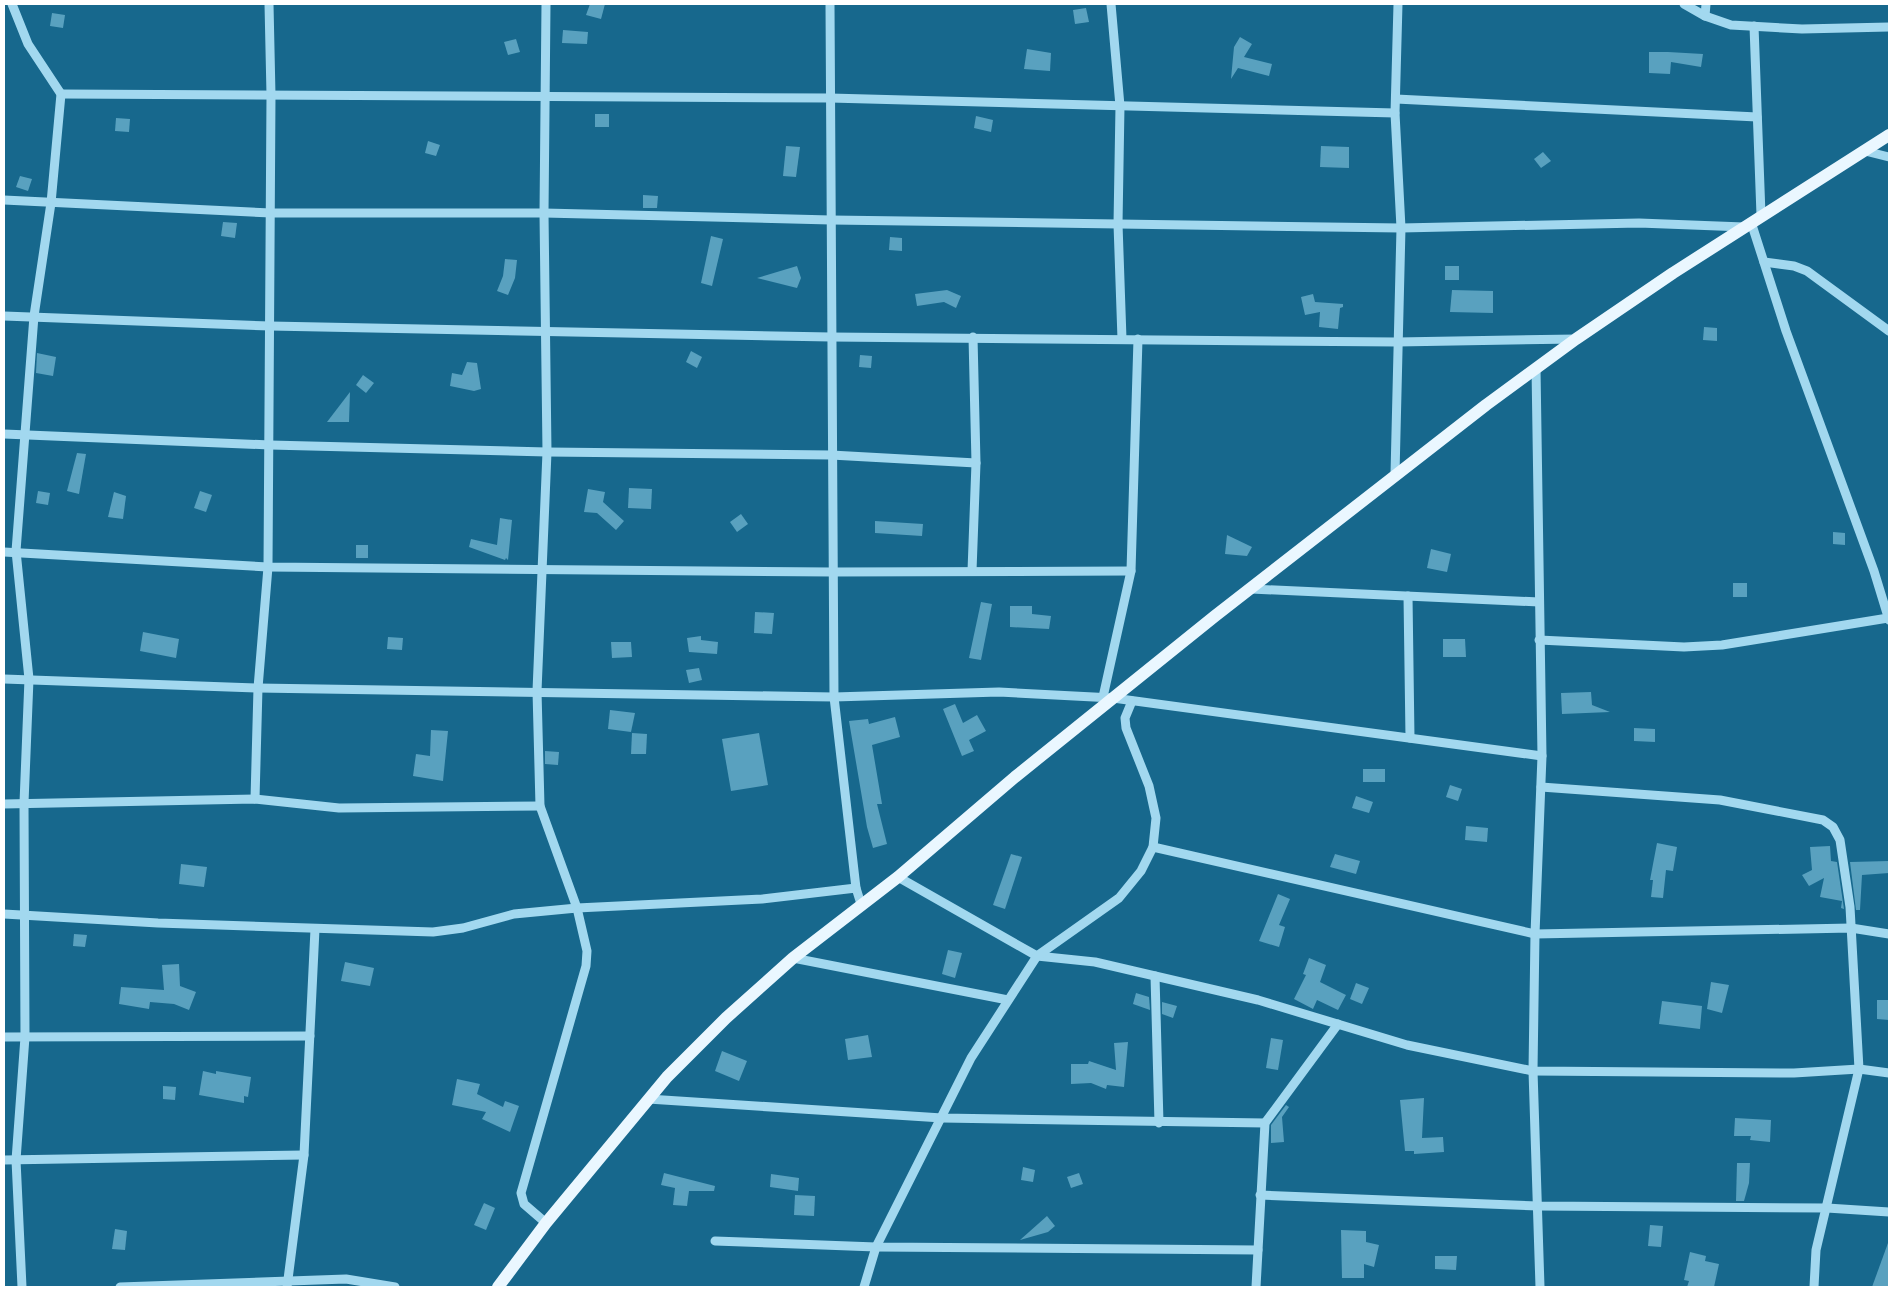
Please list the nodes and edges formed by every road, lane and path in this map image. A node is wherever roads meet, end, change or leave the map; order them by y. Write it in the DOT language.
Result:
graph roads {
  1 [pos="12,4"];
  2 [pos="269,4"];
  3 [pos="546,4"];
  4 [pos="830,4"];
  5 [pos="1111,4"];
  6 [pos="1398,4"];
  7 [pos="1684,4"];
  8 [pos="1706,4"];
  9 [pos="1705,16"];
  10 [pos="1754,26"];
  11 [pos="1889,27"];
  12 [pos="61,94"];
  13 [pos="271,95"];
  14 [pos="545,96"];
  15 [pos="830,98"];
  16 [pos="1396,99"];
  17 [pos="1120,106"];
  18 [pos="1395,113"];
  19 [pos="1757,117"];
  20 [pos="1889,135"];
  21 [pos="1865,151"];
  22 [pos="1889,157"];
  23 [pos="4,200"];
  24 [pos="52,203"];
  25 [pos="271,213"];
  26 [pos="544,213"];
  27 [pos="831,220"];
  28 [pos="1752,221"];
  29 [pos="1118,224"];
  30 [pos="1401,228"];
  31 [pos="1764,262"];
  32 [pos="4,316"];
  33 [pos="34,316"];
  34 [pos="270,326"];
  35 [pos="1889,331"];
  36 [pos="545,332"];
  37 [pos="831,337"];
  38 [pos="973,337"];
  39 [pos="1122,339"];
  40 [pos="1138,339"];
  41 [pos="1576,339"];
  42 [pos="1397,342"];
  43 [pos="1536,368"];
  44 [pos="26,433"];
  45 [pos="4,434"];
  46 [pos="270,446"];
  47 [pos="546,452"];
  48 [pos="831,455"];
  49 [pos="976,463"];
  50 [pos="1395,474"];
  51 [pos="16,551"];
  52 [pos="4,552"];
  53 [pos="268,567"];
  54 [pos="542,568"];
  55 [pos="972,571"];
  56 [pos="1131,571"];
  57 [pos="832,572"];
  58 [pos="1251,589"];
  59 [pos="1408,596"];
  60 [pos="1538,602"];
  61 [pos="1889,619"];
  62 [pos="1539,640"];
  63 [pos="29,679"];
  64 [pos="4,680"];
  65 [pos="258,688"];
  66 [pos="537,691"];
  67 [pos="834,697"];
  68 [pos="1108,698"];
  69 [pos="1132,701"];
  70 [pos="1410,738"];
  71 [pos="1542,756"];
  72 [pos="1541,787"];
  73 [pos="255,799"];
  74 [pos="24,803"];
  75 [pos="4,804"];
  76 [pos="540,806"];
  77 [pos="1153,847"];
  78 [pos="898,877"];
  79 [pos="856,888"];
  80 [pos="861,904"];
  81 [pos="577,908"];
  82 [pos="4,914"];
  83 [pos="25,914"];
  84 [pos="1851,928"];
  85 [pos="315,929"];
  86 [pos="1535,934"];
  87 [pos="1889,934"];
  88 [pos="1037,956"];
  89 [pos="793,958"];
  90 [pos="1155,976"];
  91 [pos="1008,1000"];
  92 [pos="1338,1024"];
  93 [pos="310,1036"];
  94 [pos="4,1037"];
  95 [pos="25,1037"];
  96 [pos="1859,1069"];
  97 [pos="1533,1071"];
  98 [pos="1889,1073"];
  99 [pos="648,1099"];
  100 [pos="942,1118"];
  101 [pos="1159,1123"];
  102 [pos="1265,1123"];
  103 [pos="304,1155"];
  104 [pos="4,1160"];
  105 [pos="16,1160"];
  106 [pos="1260,1195"];
  107 [pos="1538,1206"];
  108 [pos="1827,1208"];
  109 [pos="1889,1212"];
  110 [pos="546,1223"];
  111 [pos="715,1241"];
  112 [pos="876,1247"];
  113 [pos="1258,1250"];
  114 [pos="288,1284"];
  115 [pos="22,1287"];
  116 [pos="120,1287"];
  117 [pos="395,1287"];
  118 [pos="498,1287"];
  119 [pos="864,1287"];
  120 [pos="1256,1287"];
  121 [pos="1540,1287"];
  122 [pos="1814,1287"];
  1 -- 12 [label="street"];
  2 -- 13 [label="street"];
  3 -- 14 [label="street"];
  4 -- 15 [label="street"];
  5 -- 17 [label="street"];
  6 -- 16 [label="street"];
  7 -- 9 [label="street"];
  8 -- 9 [label="street"];
  9 -- 10 [label="street"];
  10 -- 11 [label="street"];
  10 -- 19 [label="street"];
  12 -- 13 [label="street"];
  12 -- 24 [label="street"];
  13 -- 14 [label="street"];
  13 -- 25 [label="street"];
  14 -- 15 [label="street"];
  14 -- 26 [label="street"];
  15 -- 17 [label="street"];
  15 -- 27 [label="street"];
  16 -- 18 [label="street"];
  16 -- 19 [label="street"];
  17 -- 18 [label="street"];
  17 -- 29 [label="street"];
  18 -- 30 [label="street"];
  19 -- 28 [label="street"];
  20 -- 21 [label="main road"];
  21 -- 22 [label="street"];
  21 -- 28 [label="main road"];
  23 -- 24 [label="street"];
  24 -- 25 [label="street"];
  24 -- 33 [label="street"];
  25 -- 26 [label="street"];
  25 -- 34 [label="street"];
  26 -- 27 [label="street"];
  26 -- 36 [label="street"];
  27 -- 29 [label="street"];
  27 -- 37 [label="street"];
  28 -- 30 [label="street"];
  28 -- 31 [label="street"];
  28 -- 41 [label="main road"];
  29 -- 30 [label="street"];
  29 -- 39 [label="street"];
  30 -- 42 [label="street"];
  31 -- 35 [label="street"];
  31 -- 61 [label="street"];
  32 -- 33 [label="street"];
  33 -- 34 [label="street"];
  33 -- 44 [label="street"];
  34 -- 36 [label="street"];
  34 -- 46 [label="street"];
  36 -- 37 [label="street"];
  36 -- 47 [label="street"];
  37 -- 38 [label="street"];
  37 -- 48 [label="street"];
  38 -- 39 [label="street"];
  38 -- 49 [label="street"];
  39 -- 40 [label="street"];
  40 -- 42 [label="street"];
  40 -- 56 [label="street"];
  41 -- 42 [label="street"];
  41 -- 43 [label="main road"];
  42 -- 50 [label="street"];
  43 -- 50 [label="main road"];
  43 -- 60 [label="street"];
  44 -- 45 [label="street"];
  44 -- 46 [label="street"];
  44 -- 51 [label="street"];
  46 -- 47 [label="street"];
  46 -- 53 [label="street"];
  47 -- 48 [label="street"];
  47 -- 54 [label="street"];
  48 -- 49 [label="street"];
  48 -- 57 [label="street"];
  49 -- 55 [label="street"];
  50 -- 58 [label="main road"];
  51 -- 52 [label="street"];
  51 -- 53 [label="street"];
  51 -- 63 [label="street"];
  53 -- 54 [label="street"];
  53 -- 65 [label="street"];
  54 -- 57 [label="street"];
  54 -- 66 [label="street"];
  55 -- 56 [label="street"];
  55 -- 57 [label="street"];
  56 -- 68 [label="street"];
  57 -- 67 [label="street"];
  58 -- 59 [label="street"];
  58 -- 68 [label="main road"];
  59 -- 60 [label="street"];
  59 -- 70 [label="street"];
  60 -- 62 [label="street"];
  61 -- 62 [label="street"];
  62 -- 71 [label="street"];
  63 -- 64 [label="street"];
  63 -- 65 [label="street"];
  63 -- 74 [label="street"];
  65 -- 66 [label="street"];
  65 -- 73 [label="street"];
  66 -- 67 [label="street"];
  66 -- 76 [label="street"];
  67 -- 68 [label="street"];
  67 -- 79 [label="street"];
  68 -- 69 [label="street"];
  68 -- 78 [label="main road"];
  69 -- 70 [label="street"];
  69 -- 77 [label="street"];
  70 -- 71 [label="street"];
  71 -- 72 [label="street"];
  72 -- 84 [label="street"];
  72 -- 86 [label="street"];
  73 -- 74 [label="street"];
  73 -- 76 [label="street"];
  74 -- 75 [label="street"];
  74 -- 83 [label="street"];
  76 -- 81 [label="street"];
  77 -- 86 [label="street"];
  77 -- 88 [label="street"];
  78 -- 80 [label="main road"];
  78 -- 88 [label="street"];
  79 -- 80 [label="street"];
  79 -- 81 [label="street"];
  80 -- 89 [label="main road"];
  81 -- 85 [label="street"];
  81 -- 110 [label="street"];
  82 -- 83 [label="street"];
  83 -- 85 [label="street"];
  83 -- 95 [label="street"];
  84 -- 86 [label="street"];
  84 -- 87 [label="street"];
  84 -- 96 [label="street"];
  85 -- 93 [label="street"];
  86 -- 97 [label="street"];
  88 -- 90 [label="street"];
  88 -- 91 [label="street"];
  89 -- 91 [label="street"];
  89 -- 99 [label="main road"];
  90 -- 92 [label="street"];
  90 -- 101 [label="street"];
  91 -- 100 [label="street"];
  92 -- 97 [label="street"];
  92 -- 102 [label="street"];
  93 -- 95 [label="street"];
  93 -- 103 [label="street"];
  94 -- 95 [label="street"];
  95 -- 105 [label="street"];
  96 -- 97 [label="street"];
  96 -- 98 [label="street"];
  96 -- 108 [label="street"];
  97 -- 107 [label="street"];
  99 -- 100 [label="street"];
  99 -- 110 [label="main road"];
  100 -- 101 [label="street"];
  100 -- 112 [label="street"];
  101 -- 102 [label="street"];
  102 -- 106 [label="street"];
  103 -- 105 [label="street"];
  103 -- 114 [label="street"];
  104 -- 105 [label="street"];
  105 -- 115 [label="street"];
  106 -- 107 [label="street"];
  106 -- 113 [label="street"];
  107 -- 108 [label="street"];
  107 -- 121 [label="street"];
  108 -- 109 [label="street"];
  108 -- 122 [label="street"];
  110 -- 118 [label="main road"];
  111 -- 112 [label="street"];
  112 -- 113 [label="street"];
  112 -- 119 [label="street"];
  113 -- 120 [label="street"];
  114 -- 116 [label="street"];
  114 -- 117 [label="street"];
}
